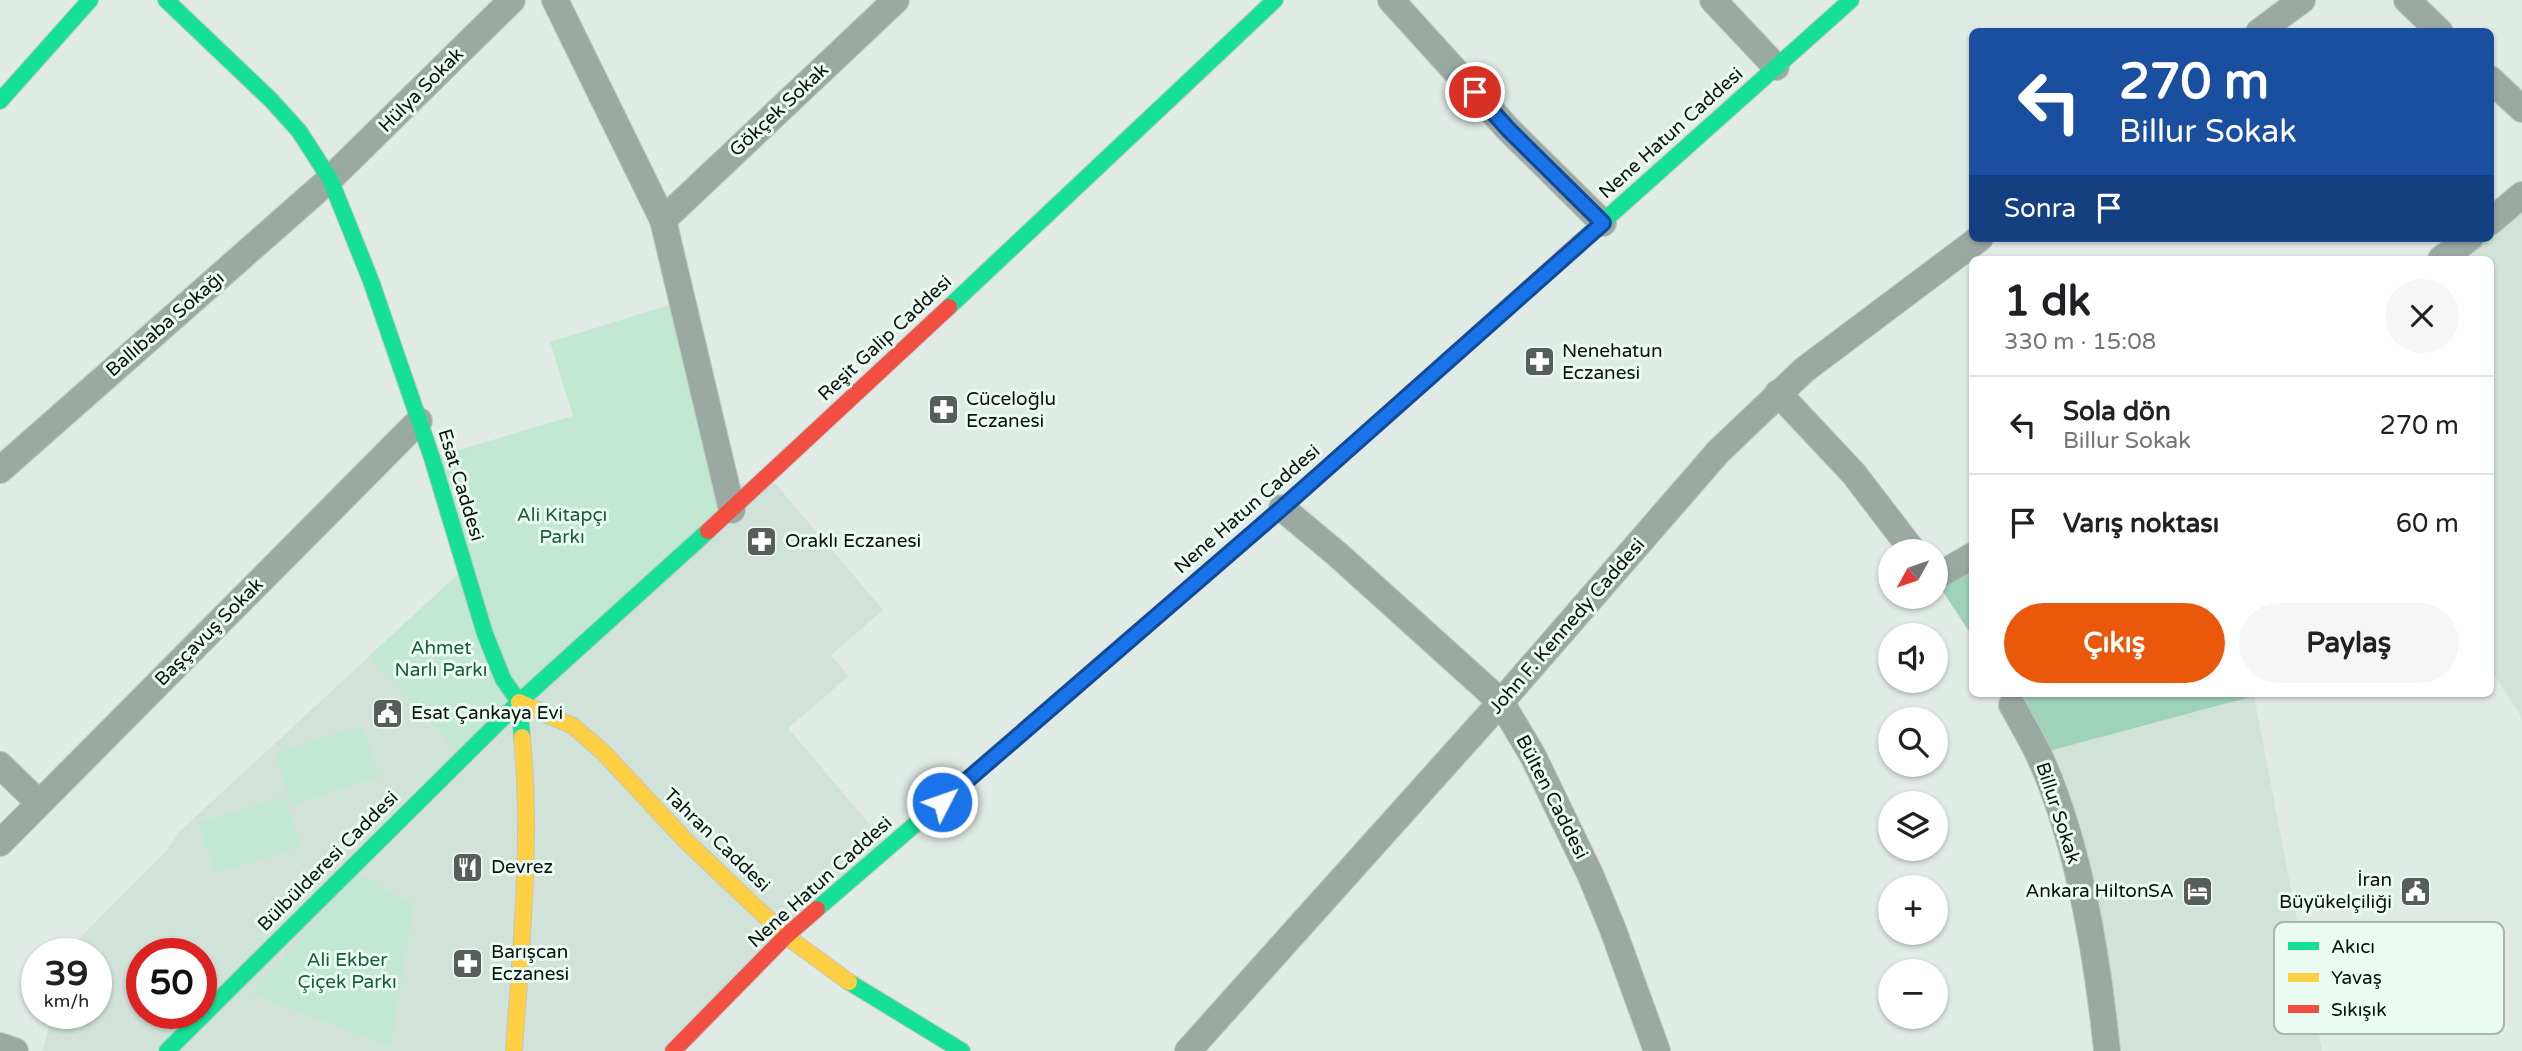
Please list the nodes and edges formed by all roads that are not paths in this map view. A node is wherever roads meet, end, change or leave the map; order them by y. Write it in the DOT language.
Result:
graph roads {
  1 [pos="90,0"];
  2 [pos="166,0"];
  3 [pos="512,0"];
  4 [pos="555,0"];
  5 [pos="896,0"];
  6 [pos="1275,0"];
  7 [pos="1391,0"];
  8 [pos="1713,0"];
  9 [pos="1851,0"];
  10 [pos="2302,0"];
  11 [pos="2407,0"];
  12 [pos="2264,28"];
  13 [pos="2436,28"];
  14 [pos="1776,67"];
  15 [pos="2494,83"];
  16 [pos="0,101"];
  17 [pos="2522,109"];
  18 [pos="330,179"];
  19 [pos="2522,194"];
  20 [pos="2494,218"];
  21 [pos="663,220"];
  22 [pos="1603,223"];
  23 [pos="1975,242"];
  24 [pos="2464,242"];
  25 [pos="2445,256"];
  26 [pos="1778,393"];
  27 [pos="419,421"];
  28 [pos="0,470"];
  29 [pos="1282,508"];
  30 [pos="732,510"];
  31 [pos="1904,539"];
  32 [pos="1969,558"];
  33 [pos="1948,570"];
  34 [pos="519,702"];
  35 [pos="1502,702"];
  36 [pos="2012,705"];
  37 [pos="0,765"];
  38 [pos="39,803"];
  39 [pos="0,843"];
  40 [pos="786,936"];
  41 [pos="0,1046"];
  42 [pos="15,1051"];
  43 [pos="167,1051"];
  44 [pos="513,1051"];
  45 [pos="673,1051"];
  46 [pos="962,1051"];
  47 [pos="1188,1051"];
  48 [pos="1657,1051"];
  49 [pos="2107,1051"];
  1 -- 16 [label="main road"];
  2 -- 18 [label="main road, Esat Caddesi"];
  3 -- 18 [label="street, Hülya Sokak"];
  4 -- 21 [label="street"];
  5 -- 21 [label="street, Gökçek Sokak"];
  6 -- 30 [label="main road, Reşit Galip Caddesi"];
  7 -- 22 [label="street"];
  8 -- 14 [label="street"];
  9 -- 14 [label="main road, Nene Hatun Caddesi"];
  10 -- 12 [label="street"];
  11 -- 13 [label="street"];
  14 -- 22 [label="main road, Nene Hatun Caddesi"];
  15 -- 17 [label="street"];
  18 -- 27 [label="main road, Esat Caddesi"];
  18 -- 28 [label="street, Ballıbaba Sokağı"];
  19 -- 20 [label="street"];
  21 -- 30 [label="street"];
  22 -- 29 [label="main road, Nene Hatun Caddesi"];
  23 -- 26 [label="street, John F. Kennedy Caddesi"];
  24 -- 25 [label="street"];
  26 -- 31 [label="street"];
  26 -- 35 [label="street, John F. Kennedy Caddesi"];
  27 -- 34 [label="main road, Esat Caddesi"];
  27 -- 38 [label="street, Başçavuş Sokak"];
  29 -- 35 [label="street, Bülten Caddesi"];
  29 -- 40 [label="main road, Nene Hatun Caddesi"];
  30 -- 34 [label="main road, Reşit Galip Caddesi"];
  32 -- 33 [label="street"];
  34 -- 40 [label="main road, Tahran Caddesi"];
  34 -- 43 [label="main road, Bülbülderesi Caddesi"];
  34 -- 44 [label="main road, Esat Caddesi"];
  35 -- 47 [label="street, John F. Kennedy Caddesi"];
  35 -- 48 [label="street, Bülten Caddesi"];
  36 -- 49 [label="street, Billur Sokak"];
  37 -- 38 [label="street"];
  38 -- 39 [label="street, Başçavuş Sokak"];
  40 -- 45 [label="main road, Nene Hatun Caddesi"];
  40 -- 46 [label="main road, Tahran Caddesi"];
  41 -- 42 [label="street"];
}
